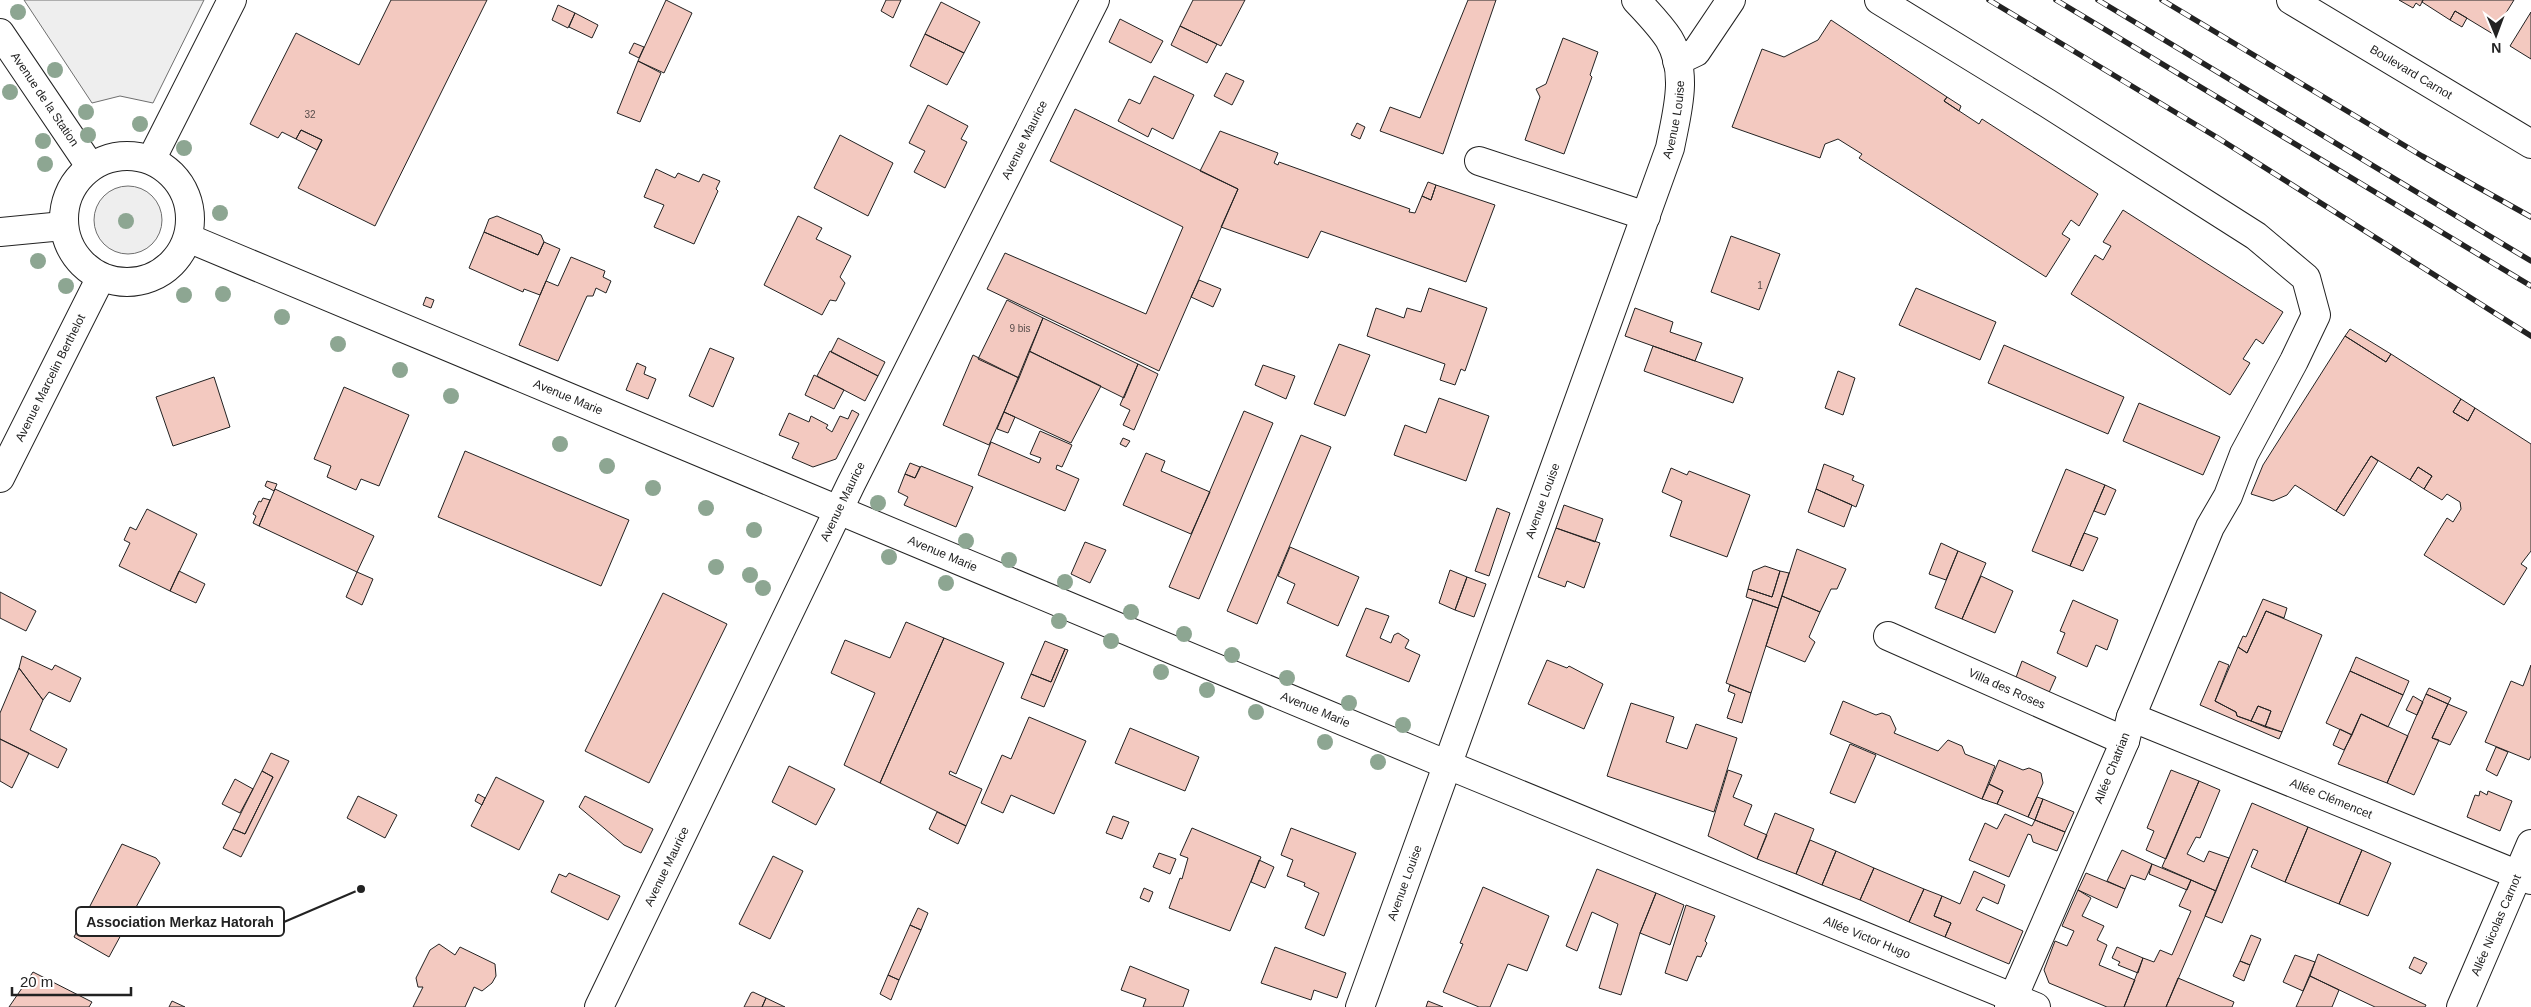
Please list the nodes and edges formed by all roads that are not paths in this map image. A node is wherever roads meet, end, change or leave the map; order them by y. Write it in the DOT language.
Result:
graph roads {
  1 [pos="232,0"];
  2 [pos="1095,0"];
  3 [pos="1636,0"];
  4 [pos="1731,0"];
  5 [pos="1879,0"];
  6 [pos="2291,0"];
  7 [pos="0,33"];
  8 [pos="1677,61"];
  9 [pos="2531,144"];
  10 [pos="151,160"];
  11 [pos="1479,161"];
  12 [pos="90,166"];
  13 [pos="1646,216"];
  14 [pos="63,226"];
  15 [pos="0,232"];
  16 [pos="188,238"];
  17 [pos="101,277"];
  18 [pos="0,478"];
  19 [pos="838,511"];
  20 [pos="1888,636"];
  21 [pos="2128,729"];
  22 [pos="1448,765"];
  23 [pos="2531,844"];
  24 [pos="1699,867"];
  25 [pos="2525,878"];
  26 [pos="2019,1003"];
  27 [pos="599,1007"];
  28 [pos="1360,1007"];
  29 [pos="2461,1007"];
  1 -- 10 [label="street"];
  2 -- 19 [label="street, Avenue Maurice"];
  3 -- 8 [label="street, Avenue Louise"];
  4 -- 8 [label="street"];
  5 -- 21 [label="street, Allée Chatrian"];
  6 -- 9 [label="street, Boulevard Carnot"];
  7 -- 12 [label="street, Avenue de la Station"];
  8 -- 13 [label="street, Avenue Louise"];
  10 -- 12 [label="street"];
  10 -- 16 [label="street"];
  11 -- 13 [label="street"];
  12 -- 14 [label="street"];
  13 -- 22 [label="street, Avenue Louise"];
  14 -- 15 [label="street"];
  14 -- 17 [label="street"];
  16 -- 17 [label="street"];
  16 -- 19 [label="street, Avenue Marie"];
  17 -- 18 [label="street, Avenue Marcelin Berthelot"];
  19 -- 22 [label="street, Avenue Marie"];
  19 -- 27 [label="street, Avenue Maurice"];
  20 -- 21 [label="street, Villa des Roses"];
  21 -- 25 [label="street, Allée Clémencet"];
  21 -- 26 [label="street, Allée Chatrian"];
  22 -- 24 [label="street, Avenue Marie"];
  22 -- 28 [label="street, Avenue Louise"];
  23 -- 25 [label="street, Allée Nicolas Carnot"];
  24 -- 26 [label="street, Allée Victor Hugo"];
  25 -- 29 [label="street, Allée Nicolas Carnot"];
}
